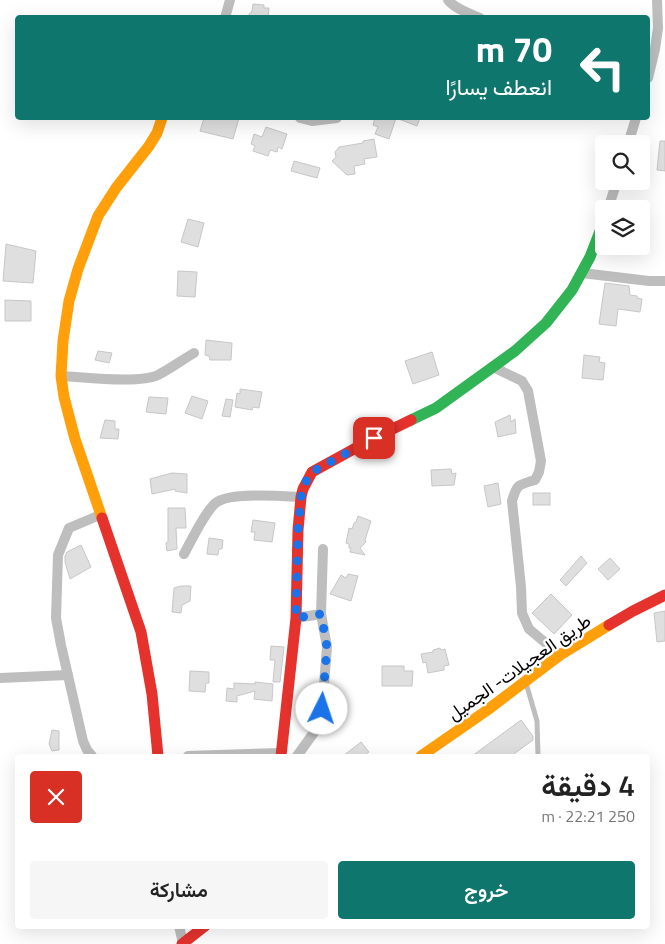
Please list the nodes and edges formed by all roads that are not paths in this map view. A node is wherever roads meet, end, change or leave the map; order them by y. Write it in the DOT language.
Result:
graph roads {
  1 [pos="230,0"];
  2 [pos="448,0"];
  3 [pos="657,0"];
  4 [pos="227,15"];
  5 [pos="473,15"];
  6 [pos="661,28"];
  7 [pos="650,65"];
  8 [pos="161,120"];
  9 [pos="308,120"];
  10 [pos="320,120"];
  11 [pos="635,120"];
  12 [pos="631,135"];
  13 [pos="595,244"];
  14 [pos="582,273"];
  15 [pos="665,281"];
  16 [pos="194,353"];
  17 [pos="493,367"];
  18 [pos="62,376"];
  19 [pos="301,497"];
  20 [pos="100,515"];
  21 [pos="324,549"];
  22 [pos="184,554"];
  23 [pos="665,594"];
  24 [pos="321,614"];
  25 [pos="296,618"];
  26 [pos="560,655"];
  27 [pos="68,675"];
  28 [pos="0,678"];
  29 [pos="526,682"];
  30 [pos="90,754"];
  31 [pos="158,754"];
  32 [pos="281,754"];
  33 [pos="298,754"];
  34 [pos="424,754"];
  35 [pos="538,754"];
  36 [pos="180,929"];
  37 [pos="201,929"];
  38 [pos="182,943"];
  1 -- 4 [label="street"];
  2 -- 5 [label="street"];
  3 -- 6 [label="street"];
  6 -- 7 [label="street"];
  8 -- 18 [label="street"];
  9 -- 10 [label="street"];
  11 -- 12 [label="street"];
  13 -- 14 [label="street"];
  14 -- 15 [label="street"];
  14 -- 17 [label="street"];
  16 -- 18 [label="street"];
  17 -- 19 [label="street"];
  17 -- 26 [label="street"];
  18 -- 20 [label="street"];
  19 -- 22 [label="street"];
  19 -- 25 [label="street"];
  20 -- 27 [label="street"];
  20 -- 31 [label="street"];
  21 -- 24 [label="street"];
  23 -- 26 [label="street, طريق العجيلات- الجميل"];
  24 -- 25 [label="street"];
  24 -- 33 [label="street"];
  25 -- 32 [label="street"];
  26 -- 29 [label="street, طريق العجيلات- الجميل"];
  27 -- 28 [label="street"];
  27 -- 30 [label="street"];
  29 -- 34 [label="street, طريق العجيلات- الجميل"];
  29 -- 35 [label="lane"];
  36 -- 38 [label="street"];
  37 -- 38 [label="street"];
}
